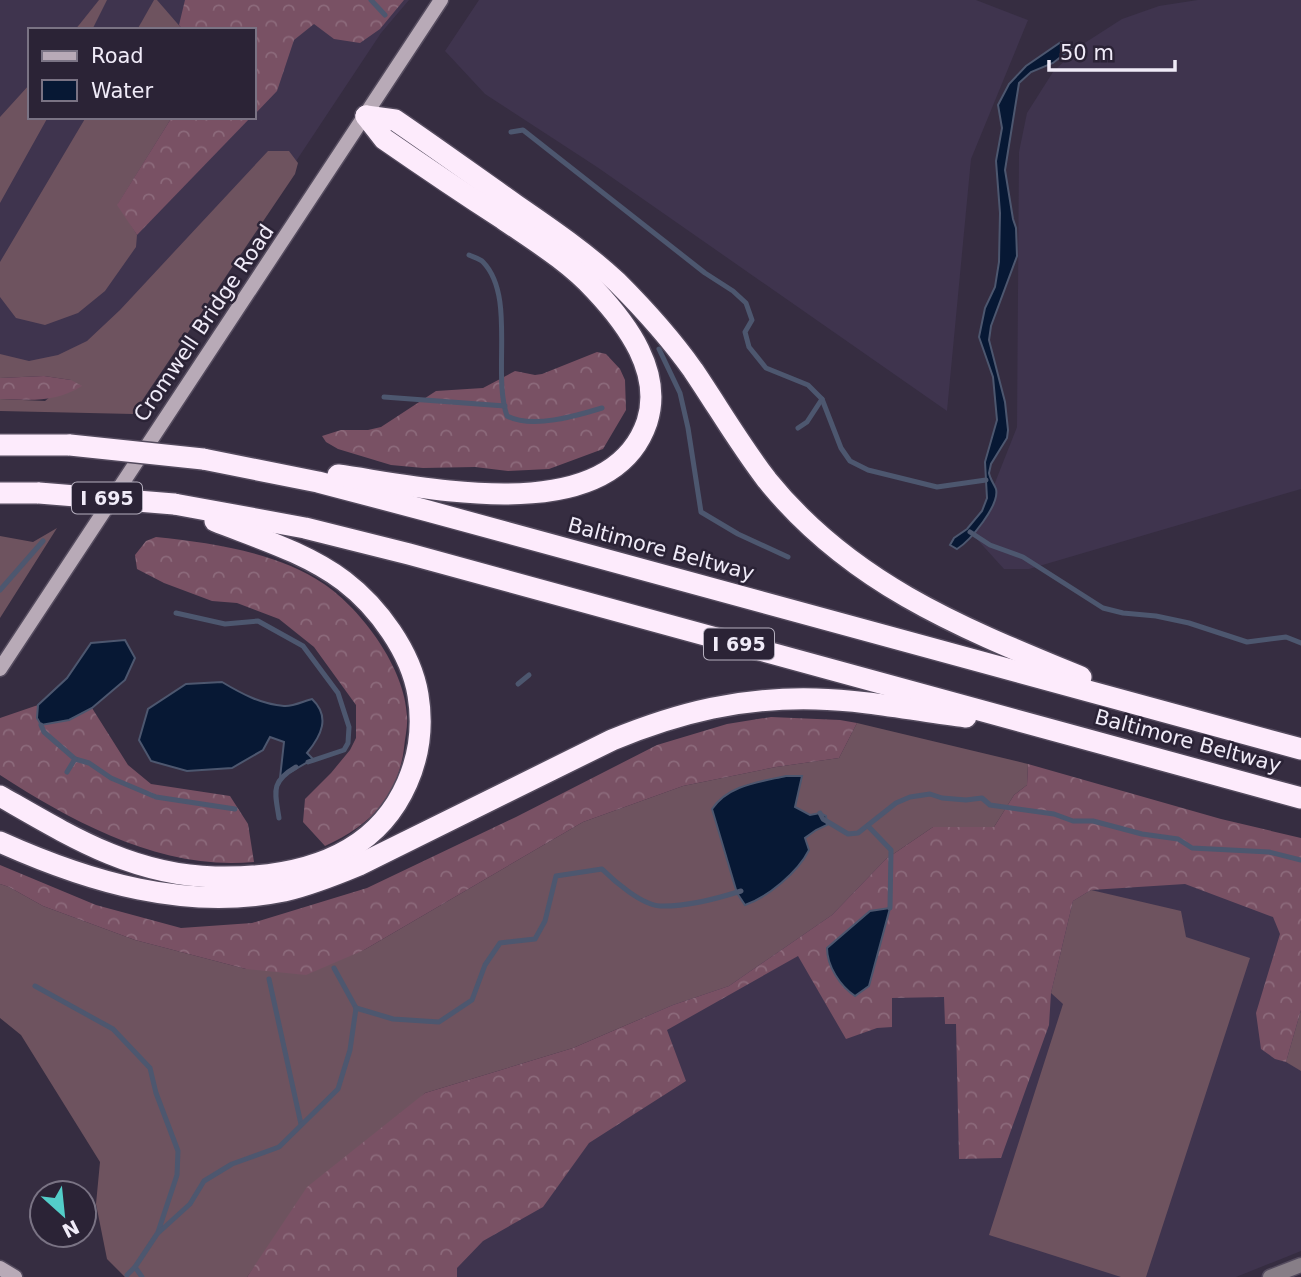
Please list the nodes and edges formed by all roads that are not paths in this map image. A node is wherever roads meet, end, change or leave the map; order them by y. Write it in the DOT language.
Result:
graph roads {
  1 [pos="441,0"];
  2 [pos="366,116"];
  3 [pos="6,444"];
  4 [pos="212,461"];
  5 [pos="0,493"];
  6 [pos="174,504"];
  7 [pos="0,668"];
  8 [pos="1161,711"];
  9 [pos="1045,727"];
  10 [pos="1301,749"];
  11 [pos="0,796"];
  12 [pos="1301,797"];
  13 [pos="0,842"];
  14 [pos="1301,1265"];
  15 [pos="0,1268"];
  16 [pos="15,1277"];
  17 [pos="1270,1277"];
  1 -- 2 [label="main road, Cromwell Bridge Road"];
  2 -- 4 [label="highway"];
  2 -- 7 [label="main road, Cromwell Bridge Road"];
  2 -- 8 [label="highway"];
  3 -- 4 [label="highway, Baltimore Beltway / I 695, bridge"];
  4 -- 8 [label="highway, Baltimore Beltway / I 695"];
  5 -- 6 [label="highway, Baltimore Beltway / I 695, bridge"];
  6 -- 9 [label="highway, Baltimore Beltway / I 695"];
  6 -- 11 [label="highway"];
  8 -- 10 [label="highway, Baltimore Beltway / I 695"];
  9 -- 12 [label="highway, Baltimore Beltway / I 695"];
  9 -- 13 [label="highway"];
  14 -- 17 [label="street"];
  15 -- 16 [label="main road"];
}
